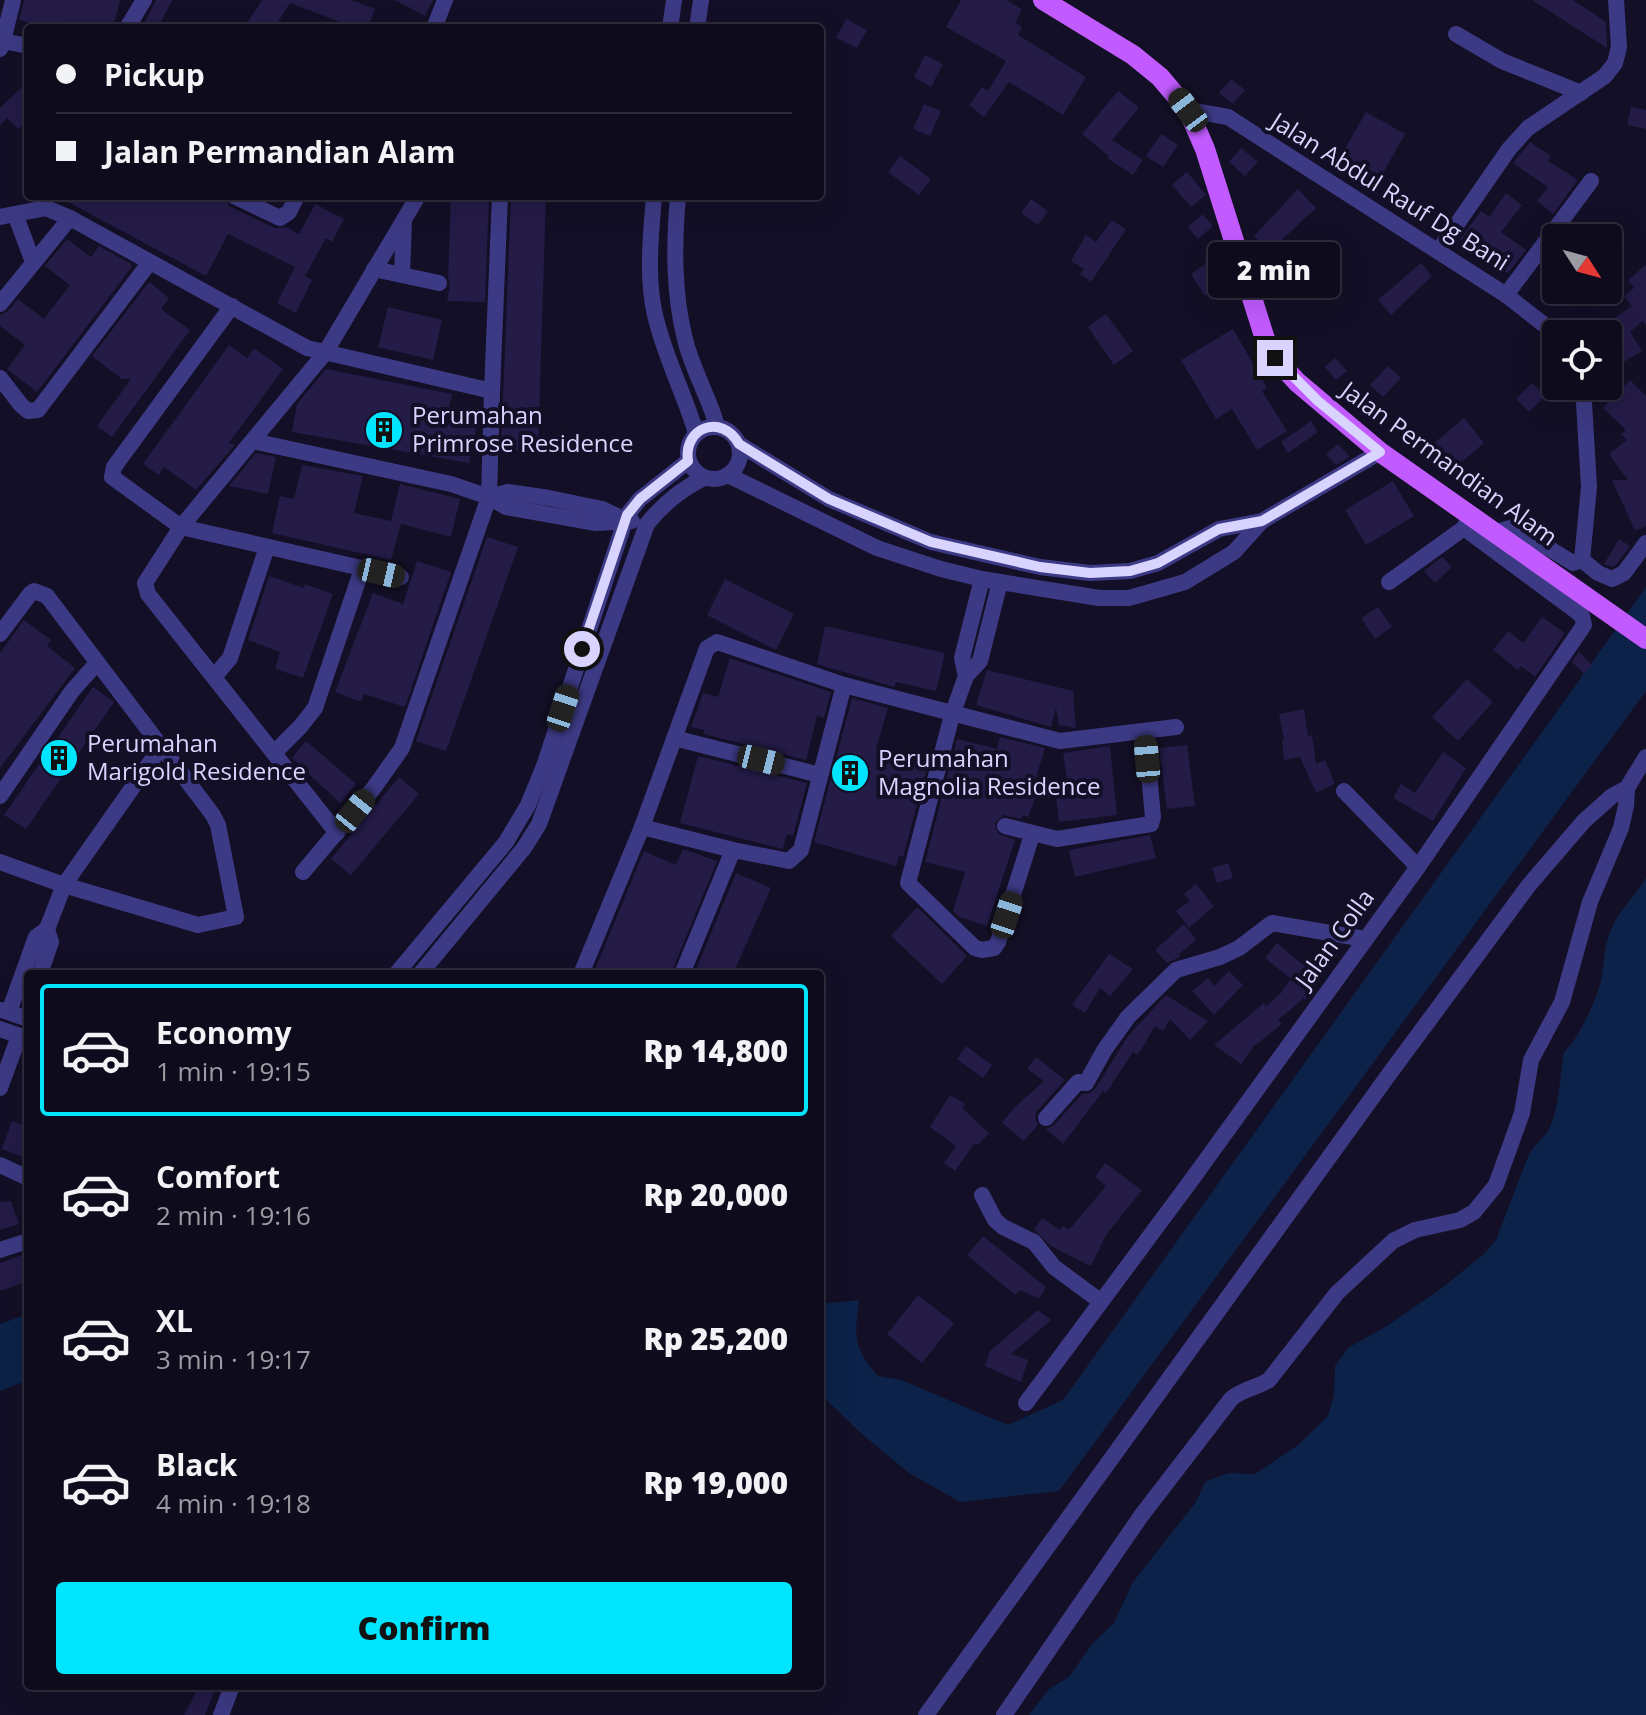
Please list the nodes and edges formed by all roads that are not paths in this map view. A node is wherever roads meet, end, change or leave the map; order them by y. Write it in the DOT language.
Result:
graph roads {
  1 [pos="13,0"];
  2 [pos="144,0"];
  3 [pos="445,0"];
  4 [pos="674,0"];
  5 [pos="701,0"];
  6 [pos="1043,0"];
  7 [pos="1616,0"];
  8 [pos="129,24"];
  9 [pos="436,24"];
  10 [pos="671,24"];
  11 [pos="698,24"];
  12 [pos="1456,34"];
  13 [pos="2,46"];
  14 [pos="24,46"];
  15 [pos="1581,93"];
  16 [pos="1188,110"];
  17 [pos="1591,181"];
  18 [pos="242,200"];
  19 [pos="295,200"];
  20 [pos="416,200"];
  21 [pos="500,200"];
  22 [pos="654,200"];
  23 [pos="678,200"];
  24 [pos="8,216"];
  25 [pos="70,218"];
  26 [pos="404,219"];
  27 [pos="1439,250"];
  28 [pos="33,262"];
  29 [pos="150,262"];
  30 [pos="374,269"];
  31 [pos="402,275"];
  32 [pos="439,283"];
  33 [pos="1506,295"];
  34 [pos="0,304"];
  35 [pos="232,306"];
  36 [pos="1542,323"];
  37 [pos="325,353"];
  38 [pos="0,378"];
  39 [pos="492,391"];
  40 [pos="1584,400"];
  41 [pos="717,426"];
  42 [pos="696,433"];
  43 [pos="253,441"];
  44 [pos="739,444"];
  45 [pos="1380,452"];
  46 [pos="688,461"];
  47 [pos="728,475"];
  48 [pos="704,478"];
  49 [pos="489,497"];
  50 [pos="848,507"];
  51 [pos="625,520"];
  52 [pos="1262,521"];
  53 [pos="1467,522"];
  54 [pos="647,524"];
  55 [pos="181,527"];
  56 [pos="838,530"];
  57 [pos="1496,532"];
  58 [pos="1646,543"];
  59 [pos="267,547"];
  60 [pos="1582,560"];
  61 [pos="362,569"];
  62 [pos="401,577"];
  63 [pos="982,579"];
  64 [pos="1000,582"];
  65 [pos="1389,582"];
  66 [pos="0,634"];
  67 [pos="1646,639"];
  68 [pos="97,663"];
  69 [pos="966,676"];
  70 [pos="214,677"];
  71 [pos="844,685"];
  72 [pos="952,715"];
  73 [pos="1176,727"];
  74 [pos="1145,731"];
  75 [pos="674,738"];
  76 [pos="161,747"];
  77 [pos="274,753"];
  78 [pos="1646,757"];
  79 [pos="820,775"];
  80 [pos="1627,788"];
  81 [pos="1344,791"];
  82 [pos="0,796"];
  83 [pos="1005,826"];
  84 [pos="642,827"];
  85 [pos="337,833"];
  86 [pos="1032,835"];
  87 [pos="733,850"];
  88 [pos="0,862"];
  89 [pos="1418,867"];
  90 [pos="303,872"];
  91 [pos="64,885"];
  92 [pos="47,929"];
  93 [pos="1365,939"];
  94 [pos="41,970"];
  95 [pos="399,970"];
  96 [pos="423,970"];
  97 [pos="583,970"];
  98 [pos="684,970"];
  99 [pos="4,1011"];
  100 [pos="24,1015"];
  101 [pos="10,1034"];
  102 [pos="0,1088"];
  103 [pos="1046,1118"];
  104 [pos="0,1165"];
  105 [pos="24,1176"];
  106 [pos="982,1195"];
  107 [pos="24,1242"];
  108 [pos="0,1250"];
  109 [pos="1100,1301"];
  110 [pos="1026,1403"];
  111 [pos="230,1690"];
  112 [pos="221,1715"];
  113 [pos="926,1715"];
  114 [pos="1004,1715"];
  1 -- 13 [label="street"];
  2 -- 8 [label="street"];
  3 -- 9 [label="street"];
  4 -- 10 [label="street"];
  5 -- 11 [label="street"];
  6 -- 16 [label="main road, Jalan Permandian Alam"];
  7 -- 15 [label="street"];
  12 -- 15 [label="street"];
  13 -- 14 [label="street"];
  15 -- 27 [label="street"];
  16 -- 27 [label="street, Jalan Abdul Rauf Dg Bani"];
  16 -- 45 [label="main road, Jalan Permandian Alam"];
  17 -- 33 [label="street"];
  18 -- 19 [label="street"];
  20 -- 26 [label="street"];
  21 -- 39 [label="street"];
  22 -- 42 [label="street"];
  23 -- 41 [label="street"];
  24 -- 25 [label="street"];
  24 -- 28 [label="street"];
  25 -- 28 [label="street"];
  25 -- 29 [label="street"];
  26 -- 30 [label="street"];
  26 -- 31 [label="street"];
  27 -- 33 [label="street, Jalan Abdul Rauf Dg Bani"];
  28 -- 34 [label="street"];
  29 -- 35 [label="street"];
  29 -- 38 [label="street"];
  30 -- 31 [label="street"];
  30 -- 37 [label="street"];
  31 -- 32 [label="street"];
  33 -- 36 [label="street, Jalan Abdul Rauf Dg Bani"];
  35 -- 37 [label="street"];
  35 -- 55 [label="street"];
  37 -- 39 [label="street"];
  37 -- 43 [label="street"];
  39 -- 49 [label="street"];
  40 -- 60 [label="street"];
  41 -- 42 [label="street"];
  41 -- 44 [label="street"];
  42 -- 46 [label="street"];
  43 -- 49 [label="street"];
  43 -- 55 [label="street"];
  44 -- 47 [label="street"];
  44 -- 50 [label="street"];
  45 -- 52 [label="street"];
  45 -- 53 [label="main road, Jalan Permandian Alam"];
  46 -- 48 [label="street"];
  46 -- 51 [label="street"];
  47 -- 48 [label="street"];
  47 -- 56 [label="street"];
  48 -- 54 [label="street"];
  49 -- 51 [label="street"];
  49 -- 85 [label="street"];
  50 -- 52 [label="street"];
  50 -- 56 [label="street"];
  51 -- 54 [label="street"];
  51 -- 95 [label="street"];
  52 -- 64 [label="street"];
  53 -- 57 [label="main road, Jalan Permandian Alam"];
  53 -- 65 [label="street"];
  53 -- 89 [label="street, Jalan Colla"];
  54 -- 96 [label="street"];
  55 -- 59 [label="street"];
  55 -- 70 [label="street"];
  56 -- 63 [label="street"];
  57 -- 60 [label="street"];
  57 -- 67 [label="main road, Jalan Permandian Alam"];
  58 -- 60 [label="street"];
  59 -- 61 [label="street"];
  59 -- 70 [label="street"];
  61 -- 62 [label="street"];
  61 -- 77 [label="street"];
  63 -- 64 [label="street"];
  63 -- 69 [label="street"];
  64 -- 69 [label="street"];
  66 -- 68 [label="street"];
  68 -- 76 [label="street"];
  68 -- 82 [label="street"];
  69 -- 72 [label="street"];
  70 -- 77 [label="street"];
  71 -- 72 [label="street"];
  71 -- 75 [label="street"];
  71 -- 79 [label="street"];
  72 -- 74 [label="street"];
  72 -- 86 [label="street"];
  73 -- 74 [label="street"];
  74 -- 86 [label="street"];
  75 -- 79 [label="street"];
  75 -- 84 [label="street"];
  76 -- 91 [label="street"];
  76 -- 91 [label="street"];
  77 -- 85 [label="street"];
  78 -- 80 [label="street"];
  79 -- 87 [label="street"];
  80 -- 113 [label="street"];
  80 -- 114 [label="street"];
  81 -- 89 [label="street"];
  83 -- 86 [label="street"];
  84 -- 87 [label="street"];
  84 -- 97 [label="street"];
  85 -- 90 [label="street"];
  87 -- 98 [label="street"];
  88 -- 91 [label="street"];
  89 -- 93 [label="street, Jalan Colla"];
  91 -- 92 [label="street"];
  92 -- 94 [label="street"];
  92 -- 99 [label="street"];
  93 -- 103 [label="street"];
  93 -- 109 [label="street, Jalan Colla"];
  99 -- 100 [label="street"];
  101 -- 102 [label="street"];
  104 -- 105 [label="street"];
  106 -- 109 [label="street"];
  107 -- 108 [label="street"];
  109 -- 110 [label="street, Jalan Colla"];
  111 -- 112 [label="street"];
}
